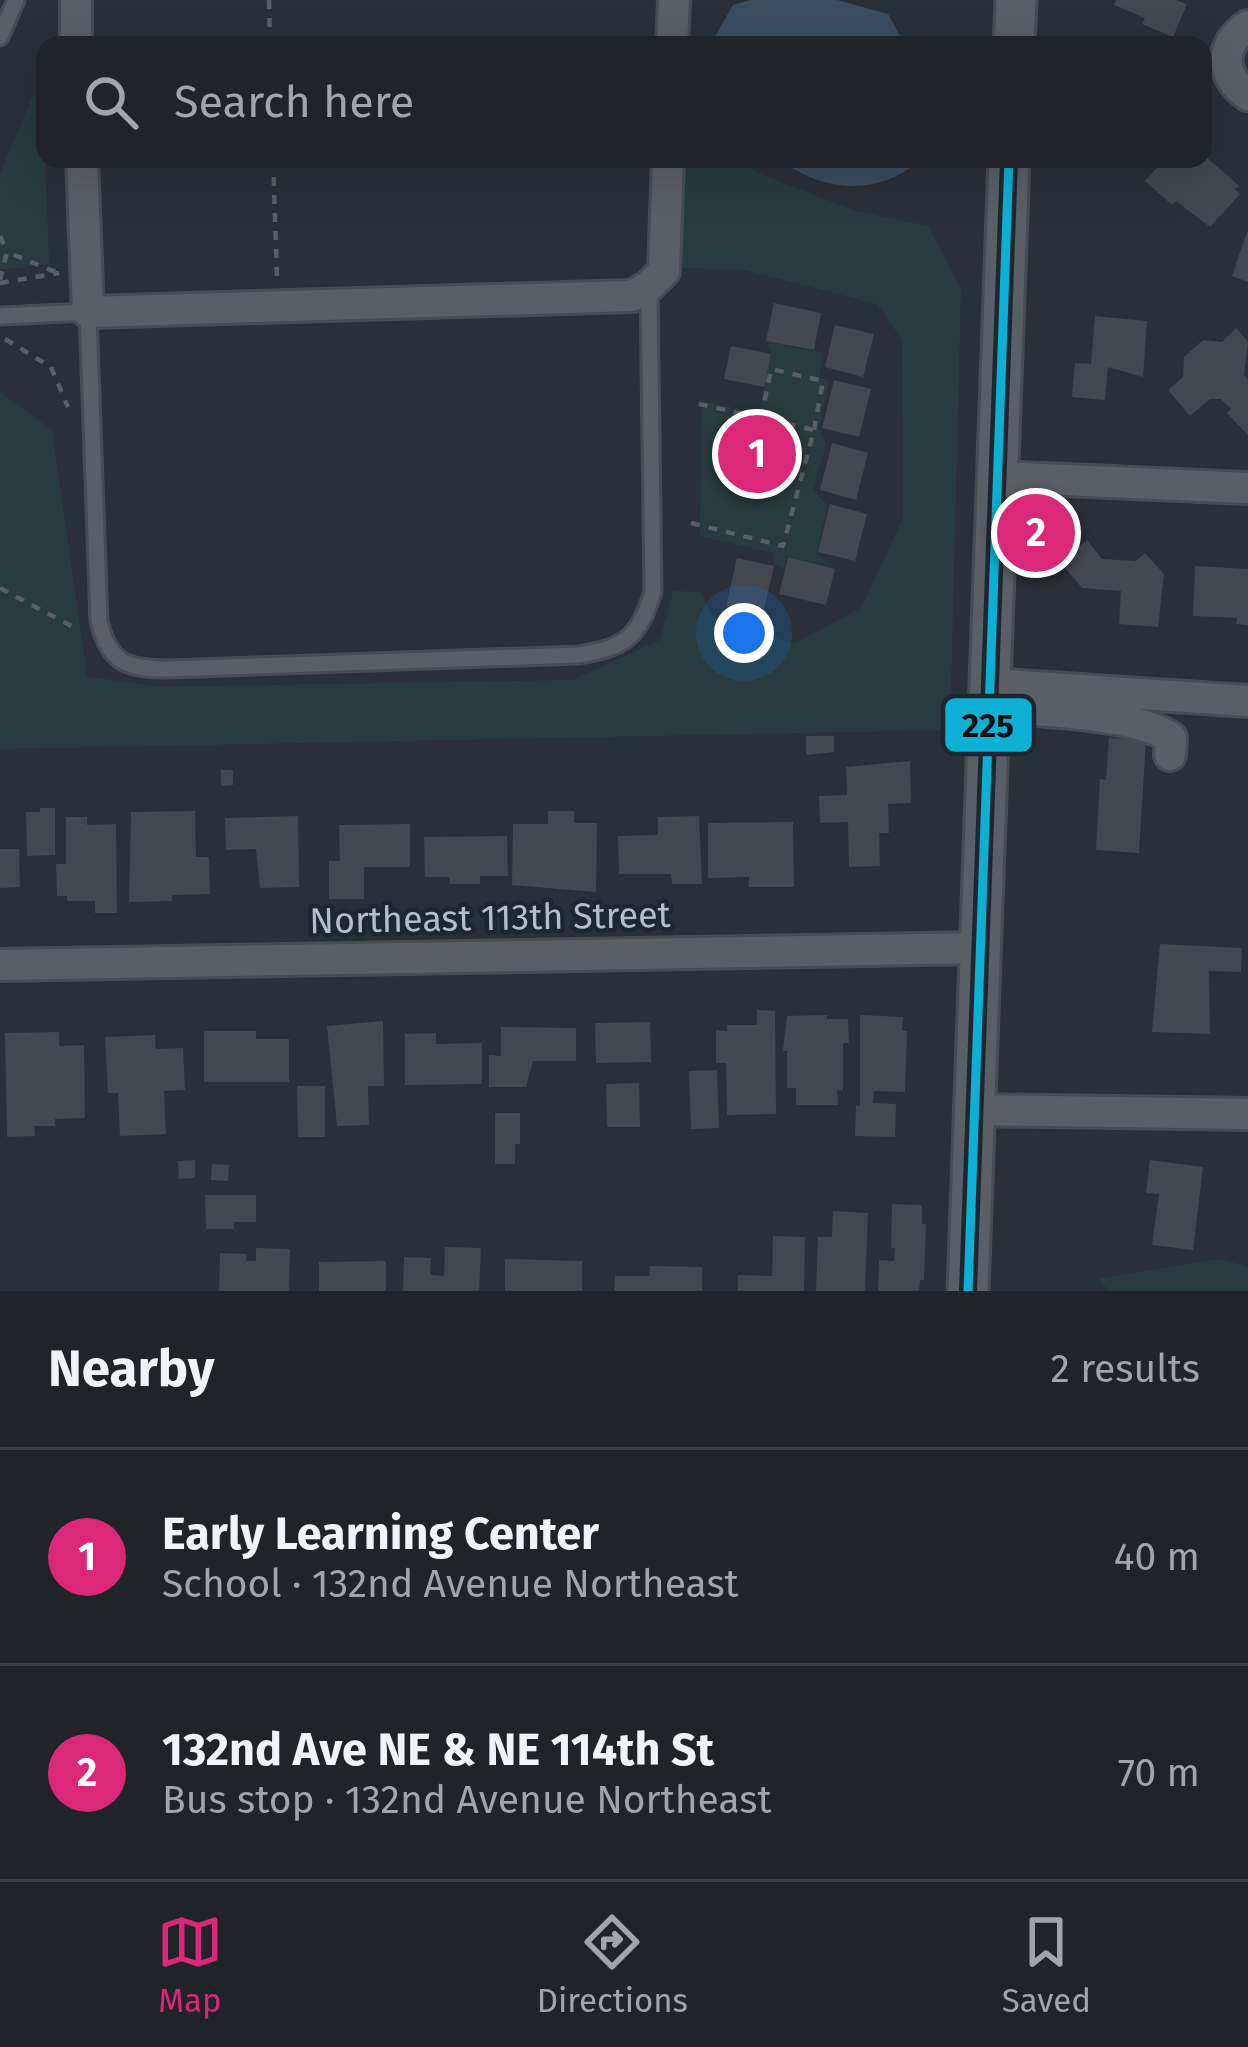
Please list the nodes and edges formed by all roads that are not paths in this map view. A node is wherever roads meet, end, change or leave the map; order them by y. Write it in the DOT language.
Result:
graph roads {
  1 [pos="16,0"];
  2 [pos="76,0"];
  3 [pos="1016,0"];
  4 [pos="1248,26"];
  5 [pos="76,36"];
  6 [pos="1014,36"];
  7 [pos="0,38"];
  8 [pos="1248,95"];
  9 [pos="82,168"];
  10 [pos="668,168"];
  11 [pos="1009,168"];
  12 [pos="650,286"];
  13 [pos="88,312"];
  14 [pos="0,316"];
  15 [pos="997,477"];
  16 [pos="1248,488"];
  17 [pos="989,696"];
  18 [pos="1248,701"];
  19 [pos="1170,755"];
  20 [pos="980,948"];
  21 [pos="0,965"];
  22 [pos="975,1110"];
  23 [pos="1248,1114"];
  24 [pos="968,1291"];
  1 -- 7 [label="lane"];
  2 -- 5 [label="street"];
  3 -- 6 [label="street"];
  4 -- 8 [label="street"];
  9 -- 13 [label="street"];
  10 -- 12 [label="street"];
  11 -- 15 [label="street"];
  12 -- 13 [label="street"];
  12 -- 13 [label="lane"];
  13 -- 14 [label="lane"];
  15 -- 16 [label="street"];
  15 -- 17 [label="street"];
  17 -- 18 [label="street"];
  17 -- 19 [label="street"];
  17 -- 20 [label="street"];
  20 -- 21 [label="street, Northeast 113th Street"];
  20 -- 22 [label="street"];
  22 -- 23 [label="street"];
  22 -- 24 [label="street"];
}
